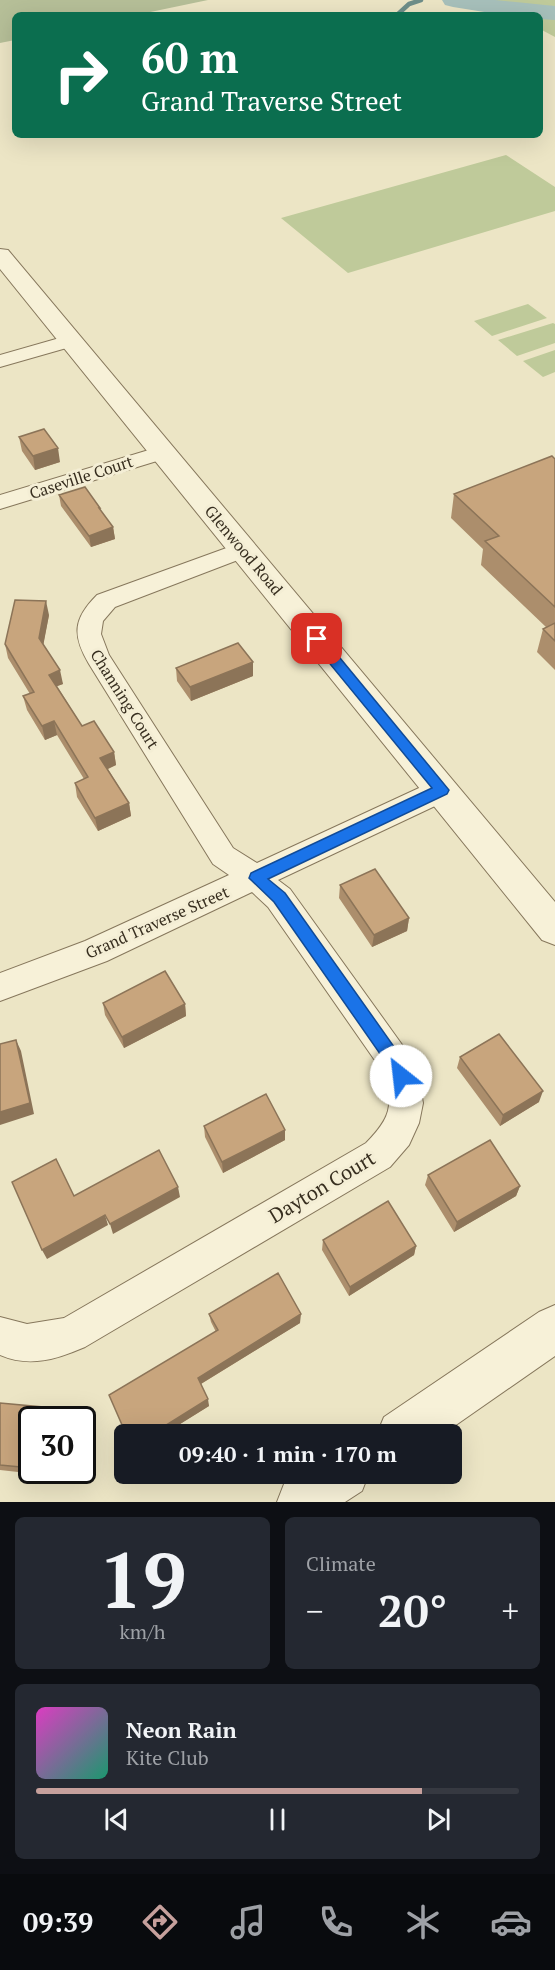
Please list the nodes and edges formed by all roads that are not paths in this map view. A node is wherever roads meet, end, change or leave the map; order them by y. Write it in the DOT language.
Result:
graph roads {
  1 [pos="2,260"];
  2 [pos="70,341"];
  3 [pos="0,361"];
  4 [pos="162,452"];
  5 [pos="0,502"];
  6 [pos="243,550"];
  7 [pos="442,790"];
  8 [pos="256,878"];
  9 [pos="555,929"];
  10 [pos="0,987"];
  11 [pos="555,1328"];
  12 [pos="0,1335"];
  13 [pos="416,1424"];
  14 [pos="328,1484"];
  15 [pos="302,1502"];
  1 -- 2 [label="street, Glenwood Road"];
  2 -- 3 [label="street"];
  2 -- 4 [label="street, Glenwood Road"];
  4 -- 5 [label="street, Caseville Court"];
  4 -- 6 [label="street, Glenwood Road"];
  6 -- 7 [label="street, Glenwood Road"];
  6 -- 8 [label="street, Channing Court"];
  7 -- 8 [label="street, Grand Traverse Street"];
  7 -- 9 [label="street, Glenwood Road"];
  8 -- 10 [label="street, Grand Traverse Street"];
  8 -- 12 [label="street, Dayton Court"];
  11 -- 13 [label="street"];
  14 -- 15 [label="street"];
}
